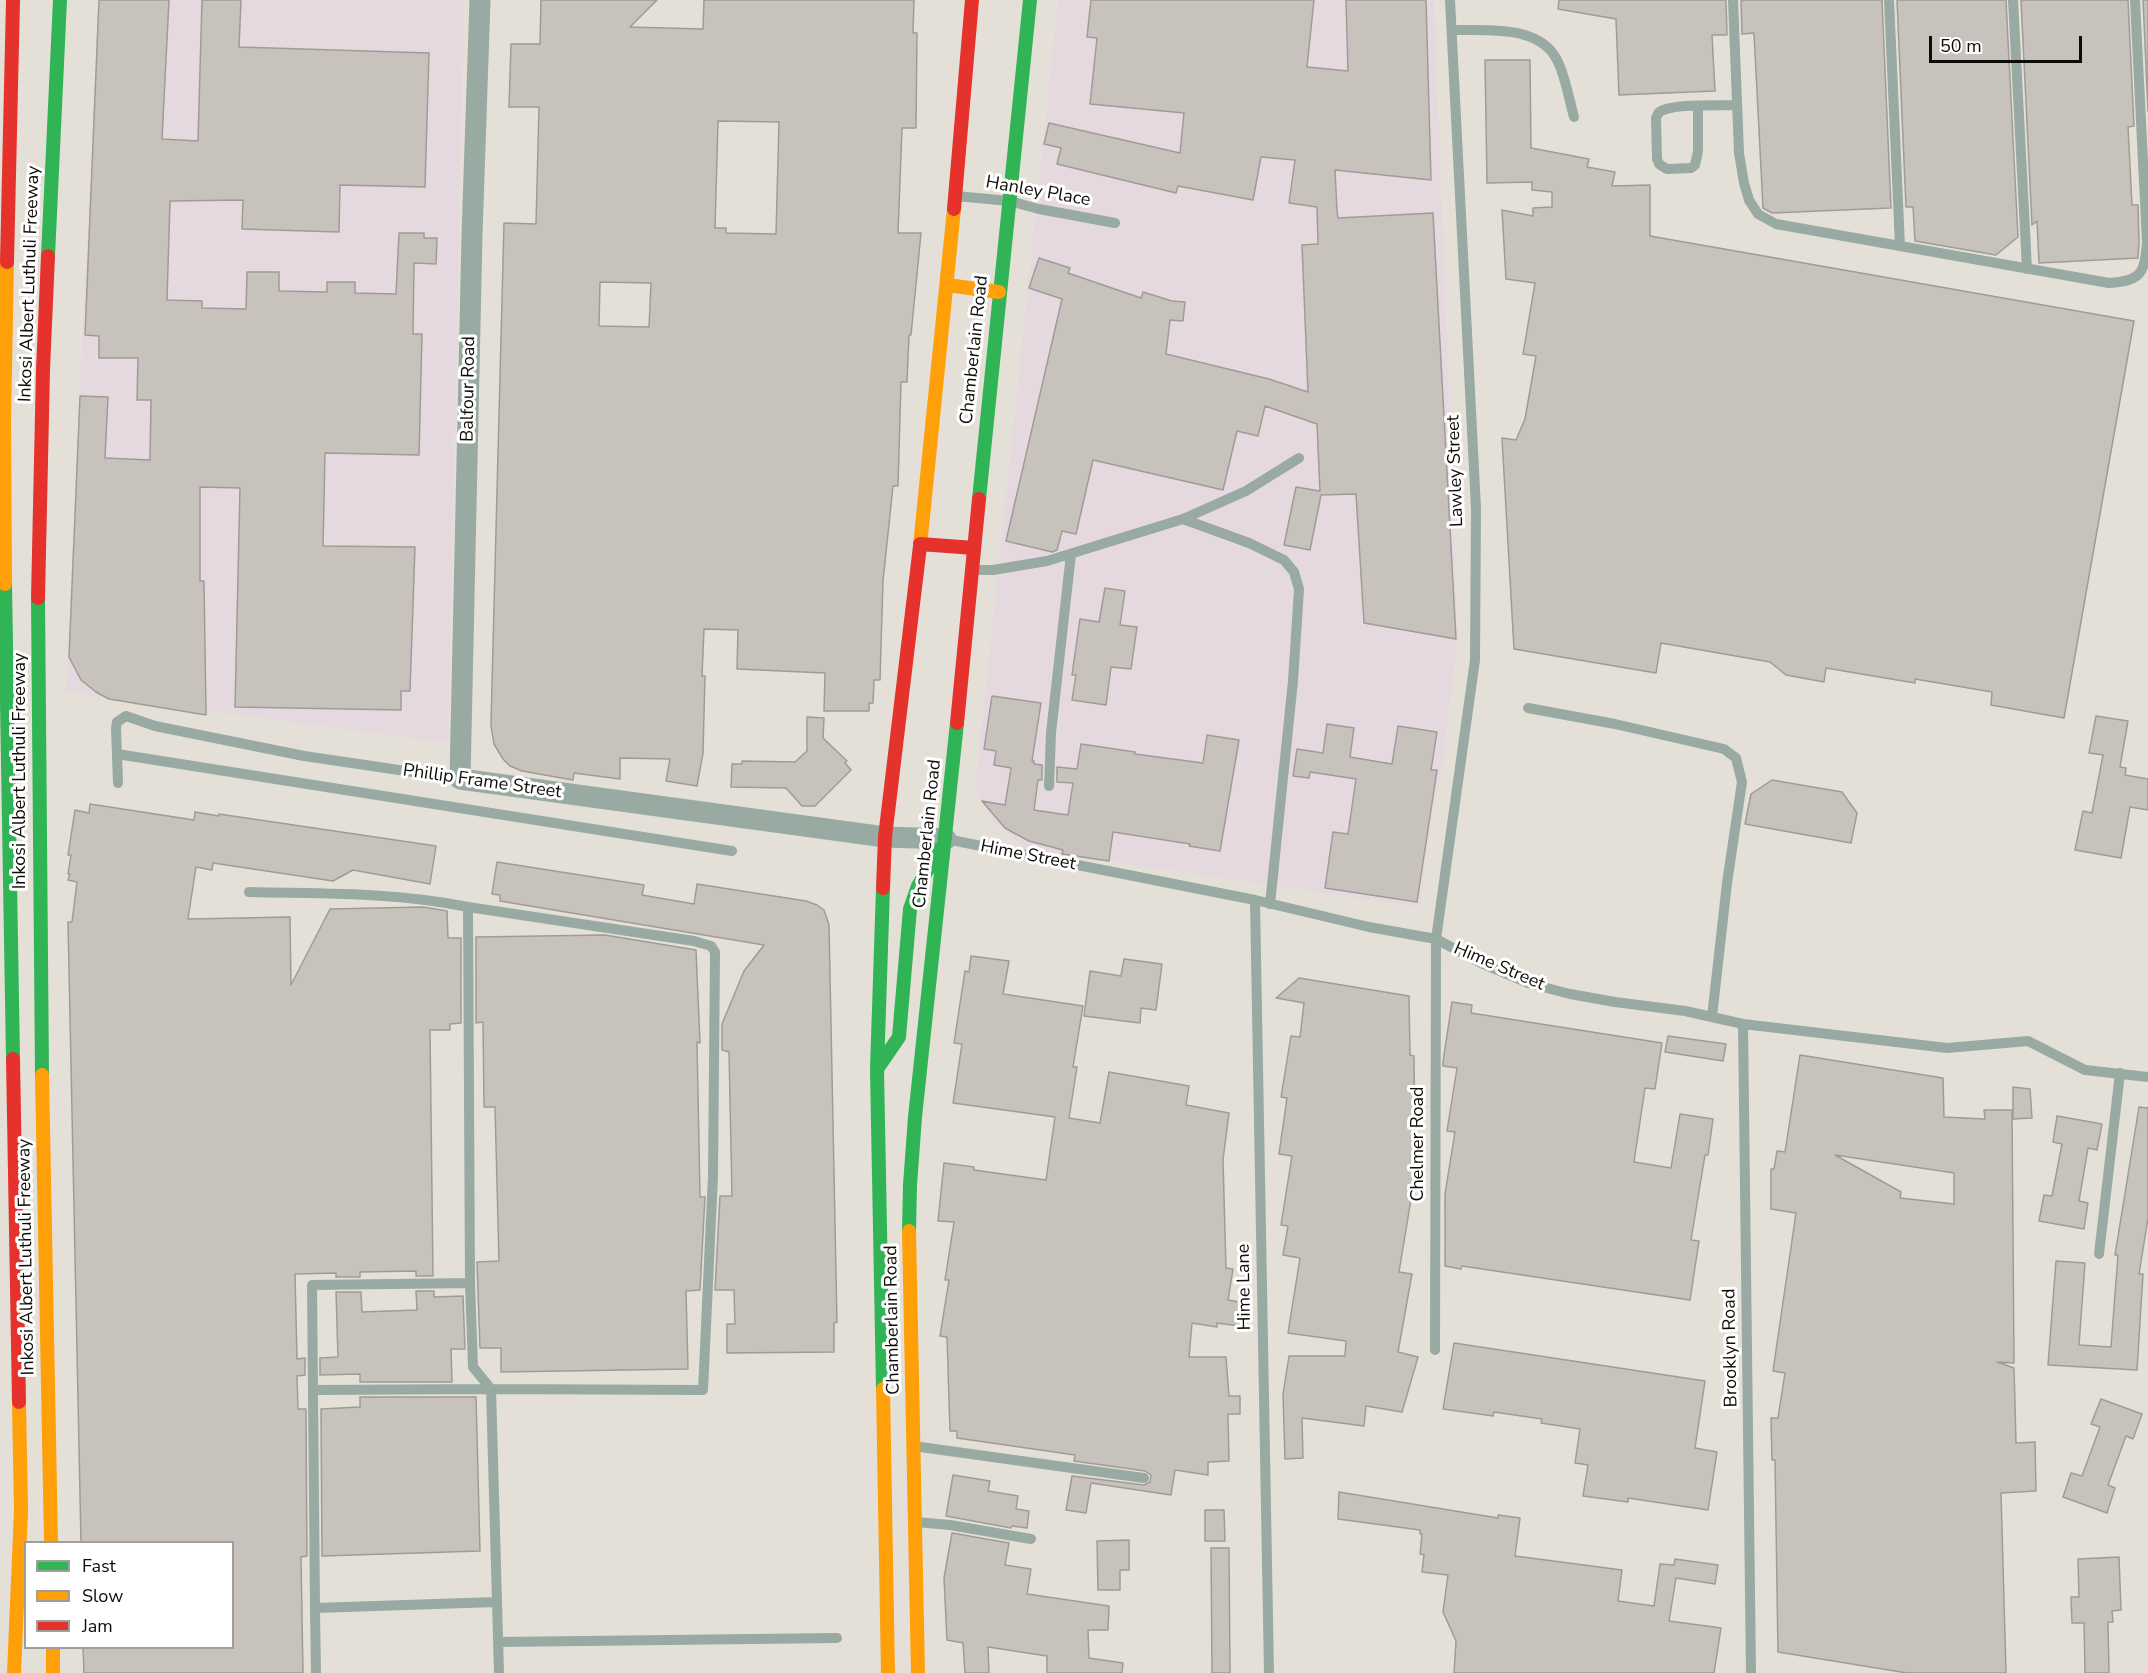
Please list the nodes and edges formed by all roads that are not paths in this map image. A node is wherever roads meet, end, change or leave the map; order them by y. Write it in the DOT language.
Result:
graph roads {
  1 [pos="13,0"];
  2 [pos="60,0"];
  3 [pos="480,0"];
  4 [pos="972,0"];
  5 [pos="1030,0"];
  6 [pos="1450,0"];
  7 [pos="1733,0"];
  8 [pos="1889,0"];
  9 [pos="2013,0"];
  10 [pos="2135,0"];
  11 [pos="1452,30"];
  12 [pos="1737,105"];
  13 [pos="1698,106"];
  14 [pos="1574,117"];
  15 [pos="955,196"];
  16 [pos="1010,201"];
  17 [pos="1115,223"];
  18 [pos="1900,246"];
  19 [pos="2027,269"];
  20 [pos="947,285"];
  21 [pos="999,292"];
  22 [pos="1299,458"];
  23 [pos="1184,519"];
  24 [pos="920,544"];
  25 [pos="974,548"];
  26 [pos="1071,554"];
  27 [pos="972,570"];
  28 [pos="1528,708"];
  29 [pos="117,754"];
  30 [pos="460,779"];
  31 [pos="118,783"];
  32 [pos="1049,786"];
  33 [pos="885,837"];
  34 [pos="946,839"];
  35 [pos="732,851"];
  36 [pos="249,892"];
  37 [pos="1255,900"];
  38 [pos="1270,904"];
  39 [pos="468,907"];
  40 [pos="1436,939"];
  41 [pos="1712,1017"];
  42 [pos="1743,1024"];
  43 [pos="877,1069"];
  44 [pos="2120,1073"];
  45 [pos="2148,1077"];
  46 [pos="915,1117"];
  47 [pos="887,1118"];
  48 [pos="2099,1254"];
  49 [pos="470,1283"];
  50 [pos="1435,1350"];
  51 [pos="491,1389"];
  52 [pos="313,1390"];
  53 [pos="913,1446"];
  54 [pos="1143,1478"];
  55 [pos="915,1521"];
  56 [pos="1031,1539"];
  57 [pos="51,1541"];
  58 [pos="496,1602"];
  59 [pos="315,1608"];
  60 [pos="837,1638"];
  61 [pos="498,1642"];
  62 [pos="53,1649"];
  63 [pos="14,1673"];
  64 [pos="53,1673"];
  65 [pos="316,1673"];
  66 [pos="499,1673"];
  67 [pos="888,1673"];
  68 [pos="918,1673"];
  69 [pos="1269,1673"];
  70 [pos="1751,1673"];
  1 -- 63 [label="main road, Inkosi Albert Luthuli Freeway"];
  2 -- 57 [label="main road, Inkosi Albert Luthuli Freeway"];
  3 -- 30 [label="street, Balfour Road"];
  4 -- 15 [label="main road, Chamberlain Road"];
  5 -- 16 [label="main road, Chamberlain Road"];
  6 -- 11 [label="lane, Lawley Street"];
  7 -- 12 [label="lane"];
  8 -- 18 [label="lane"];
  9 -- 19 [label="lane"];
  10 -- 19 [label="lane"];
  11 -- 14 [label="lane"];
  11 -- 40 [label="lane, Lawley Street"];
  12 -- 13 [label="lane"];
  12 -- 18 [label="lane"];
  13 -- 13 [label="lane"];
  15 -- 16 [label="lane, Hanley Place"];
  15 -- 20 [label="main road, Chamberlain Road"];
  16 -- 17 [label="lane, Hanley Place"];
  16 -- 21 [label="main road, Chamberlain Road"];
  18 -- 19 [label="lane"];
  20 -- 21 [label="main road"];
  20 -- 24 [label="main road, Chamberlain Road"];
  21 -- 25 [label="main road, Chamberlain Road"];
  22 -- 23 [label="lane"];
  23 -- 26 [label="lane"];
  23 -- 38 [label="lane"];
  24 -- 25 [label="main road"];
  24 -- 33 [label="main road, Chamberlain Road"];
  25 -- 27 [label="main road, Chamberlain Road"];
  26 -- 27 [label="lane"];
  26 -- 32 [label="lane"];
  27 -- 34 [label="main road, Chamberlain Road"];
  28 -- 41 [label="lane"];
  29 -- 30 [label="lane, Phillip Frame Street"];
  29 -- 31 [label="lane"];
  29 -- 35 [label="lane"];
  30 -- 33 [label="street, Phillip Frame Street"];
  33 -- 34 [label="street, Hime Street"];
  33 -- 43 [label="main road, Chamberlain Road"];
  34 -- 37 [label="lane, Hime Street"];
  34 -- 43 [label="main road"];
  34 -- 46 [label="main road, Chamberlain Road"];
  36 -- 39 [label="lane"];
  37 -- 38 [label="lane, Hime Street"];
  37 -- 69 [label="lane, Hime Lane"];
  38 -- 40 [label="lane, Hime Street"];
  39 -- 49 [label="lane"];
  39 -- 51 [label="lane"];
  40 -- 41 [label="lane, Hime Street"];
  40 -- 50 [label="lane, Chelmer Road"];
  41 -- 42 [label="lane, Hime Street"];
  42 -- 44 [label="lane, Hime Street"];
  42 -- 70 [label="lane, Brooklyn Road"];
  43 -- 47 [label="main road, Chamberlain Road"];
  44 -- 45 [label="lane, Hime Street"];
  44 -- 48 [label="lane"];
  46 -- 47 [label="main road"];
  46 -- 53 [label="main road, Chamberlain Road"];
  47 -- 67 [label="main road, Chamberlain Road"];
  49 -- 51 [label="lane"];
  49 -- 52 [label="lane"];
  51 -- 52 [label="lane"];
  51 -- 58 [label="lane"];
  52 -- 59 [label="lane"];
  53 -- 54 [label="lane"];
  53 -- 55 [label="main road, Chamberlain Road"];
  55 -- 56 [label="lane"];
  55 -- 68 [label="main road, Chamberlain Road"];
  58 -- 59 [label="lane"];
  58 -- 61 [label="lane"];
  59 -- 65 [label="lane"];
  60 -- 61 [label="lane"];
  61 -- 66 [label="lane"];
  62 -- 64 [label="main road"];
}
